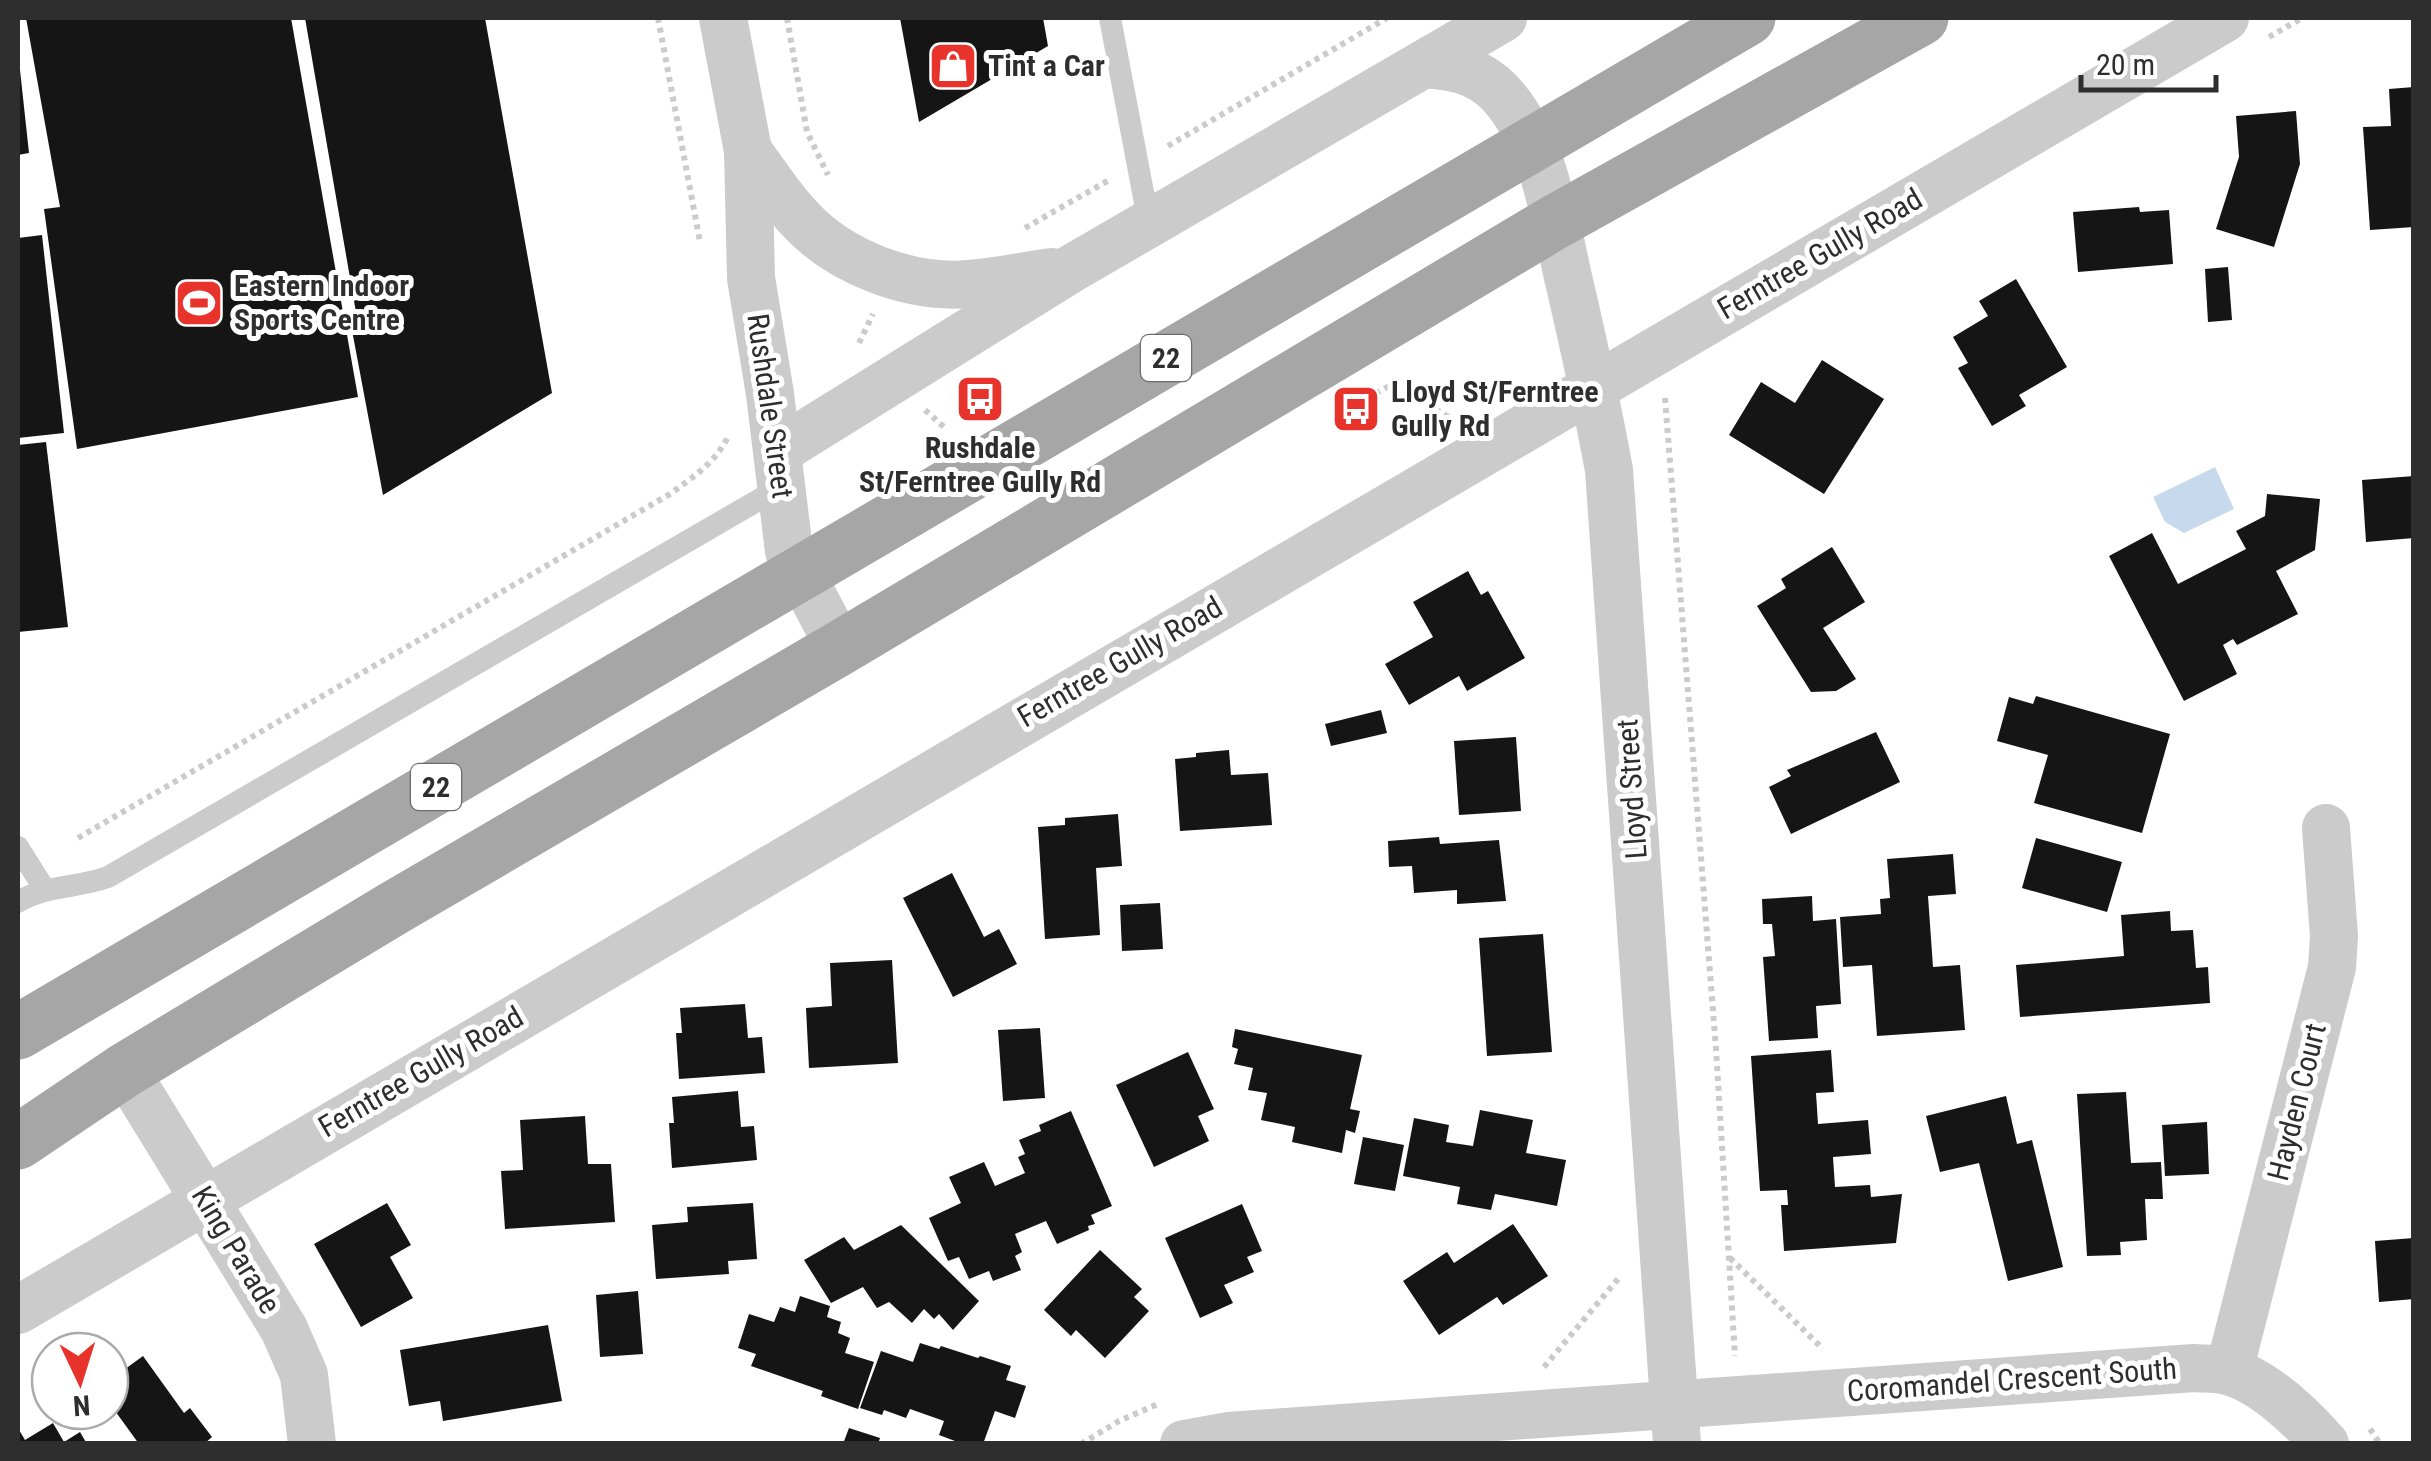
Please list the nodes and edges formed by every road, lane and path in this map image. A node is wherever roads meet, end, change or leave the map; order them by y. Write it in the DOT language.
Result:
graph roads {
  1 [pos="658,18"];
  2 [pos="723,18"];
  3 [pos="787,18"];
  4 [pos="1110,18"];
  5 [pos="1504,18"];
  6 [pos="1748,18"];
  7 [pos="1921,18"];
  8 [pos="2225,18"];
  9 [pos="1424,64"];
  10 [pos="1532,143"];
  11 [pos="748,151"];
  12 [pos="834,184"];
  13 [pos="1556,222"];
  14 [pos="1149,224"];
  15 [pos="704,260"];
  16 [pos="1069,270"];
  17 [pos="1593,386"];
  18 [pos="1664,386"];
  19 [pos="1358,403"];
  20 [pos="730,425"];
  21 [pos="1492,444"];
  22 [pos="779,469"];
  23 [pos="799,572"];
  24 [pos="840,648"];
  25 [pos="2326,828"];
  26 [pos="78,838"];
  27 [pos="18,847"];
  28 [pos="45,890"];
  29 [pos="18,902"];
  30 [pos="18,1032"];
  31 [pos="125,1070"];
  32 [pos="18,1142"];
  33 [pos="206,1198"];
  34 [pos="1730,1258"];
  35 [pos="1618,1278"];
  36 [pos="18,1310"];
  37 [pos="1824,1350"];
  38 [pos="1735,1356"];
  39 [pos="1543,1368"];
  40 [pos="2229,1371"];
  41 [pos="1675,1424"];
  42 [pos="312,1444"];
  43 [pos="1184,1444"];
  44 [pos="2325,1444"];
  1 -- 15 [label="path"];
  2 -- 11 [label="street, Rushdale Street"];
  3 -- 12 [label="path"];
  4 -- 14 [label="lane"];
  5 -- 9 [label="street"];
  6 -- 10 [label="main road, 22"];
  7 -- 13 [label="main road"];
  8 -- 17 [label="street, Ferntree Gully Road"];
  9 -- 10 [label="street"];
  9 -- 14 [label="street"];
  10 -- 13 [label="street, Lloyd Street"];
  10 -- 23 [label="main road, 22"];
  11 -- 16 [label="street, Rushdale Street"];
  11 -- 22 [label="street, Rushdale Street"];
  13 -- 17 [label="street, Lloyd Street"];
  13 -- 24 [label="main road"];
  14 -- 16 [label="street"];
  16 -- 22 [label="street"];
  17 -- 21 [label="street, Ferntree Gully Road"];
  17 -- 41 [label="street, Lloyd Street"];
  18 -- 34 [label="path"];
  19 -- 21 [label="path"];
  20 -- 26 [label="path"];
  21 -- 33 [label="street, Ferntree Gully Road"];
  22 -- 23 [label="street, Rushdale Street"];
  22 -- 28 [label="lane"];
  23 -- 24 [label="street, Rushdale Street"];
  23 -- 30 [label="main road, 22"];
  24 -- 31 [label="main road"];
  25 -- 40 [label="street, Hayden Court"];
  27 -- 28 [label="lane"];
  28 -- 29 [label="lane"];
  31 -- 32 [label="main road"];
  31 -- 33 [label="street, King Parade"];
  33 -- 36 [label="street, Ferntree Gully Road"];
  33 -- 42 [label="street, King Parade"];
  34 -- 37 [label="path"];
  34 -- 38 [label="path"];
  35 -- 39 [label="path"];
  40 -- 41 [label="street, Coromandel Crescent South"];
  40 -- 44 [label="street"];
  41 -- 43 [label="street, Coromandel Crescent South"];
}
